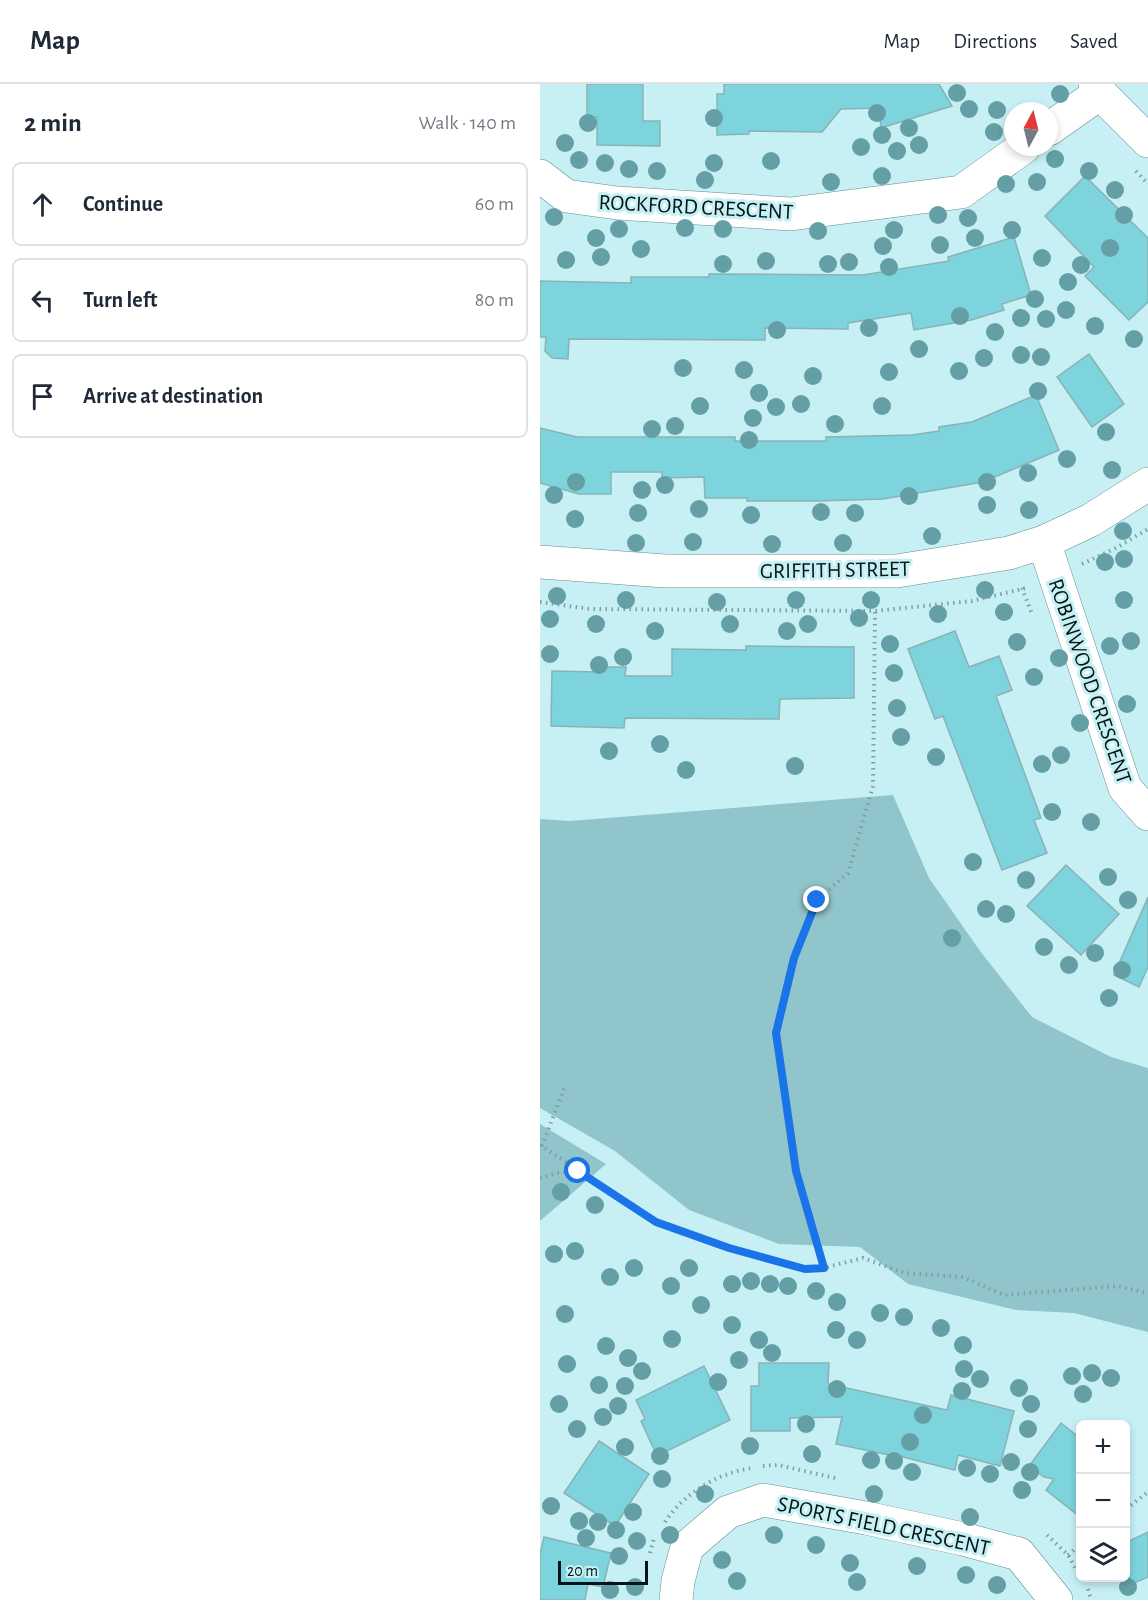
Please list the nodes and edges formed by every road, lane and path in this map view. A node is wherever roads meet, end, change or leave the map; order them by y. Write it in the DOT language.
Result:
graph roads {
  1 [pos="1098,88"];
  2 [pos="1058,121"];
  3 [pos="1148,141"];
  4 [pos="1011,156"];
  5 [pos="540,176"];
  6 [pos="1148,484"];
  7 [pos="1044,542"];
  8 [pos="540,562"];
  9 [pos="875,611"];
  10 [pos="1148,814"];
  11 [pos="565,1086"];
  12 [pos="541,1145"];
  13 [pos="578,1171"];
  14 [pos="540,1178"];
  15 [pos="824,1268"];
  16 [pos="1148,1293"];
  17 [pos="1148,1492"];
  18 [pos="1130,1505"];
  19 [pos="1076,1548"];
  20 [pos="1068,1555"];
  21 [pos="676,1600"];
  22 [pos="1056,1600"];
  1 -- 2 [label="street"];
  1 -- 3 [label="street"];
  4 -- 5 [label="street, ROCKFORD CRESCENT"];
  6 -- 7 [label="street, GRIFFITH STREET"];
  7 -- 8 [label="street, GRIFFITH STREET"];
  7 -- 10 [label="street, ROBINWOOD CRESCENT"];
  9 -- 15 [label="path"];
  11 -- 12 [label="path"];
  12 -- 13 [label="path"];
  13 -- 14 [label="path"];
  13 -- 15 [label="path"];
  15 -- 16 [label="path"];
  17 -- 18 [label="path"];
  19 -- 20 [label="path"];
  21 -- 22 [label="street, SPORTS FIELD CRESCENT"];
}
